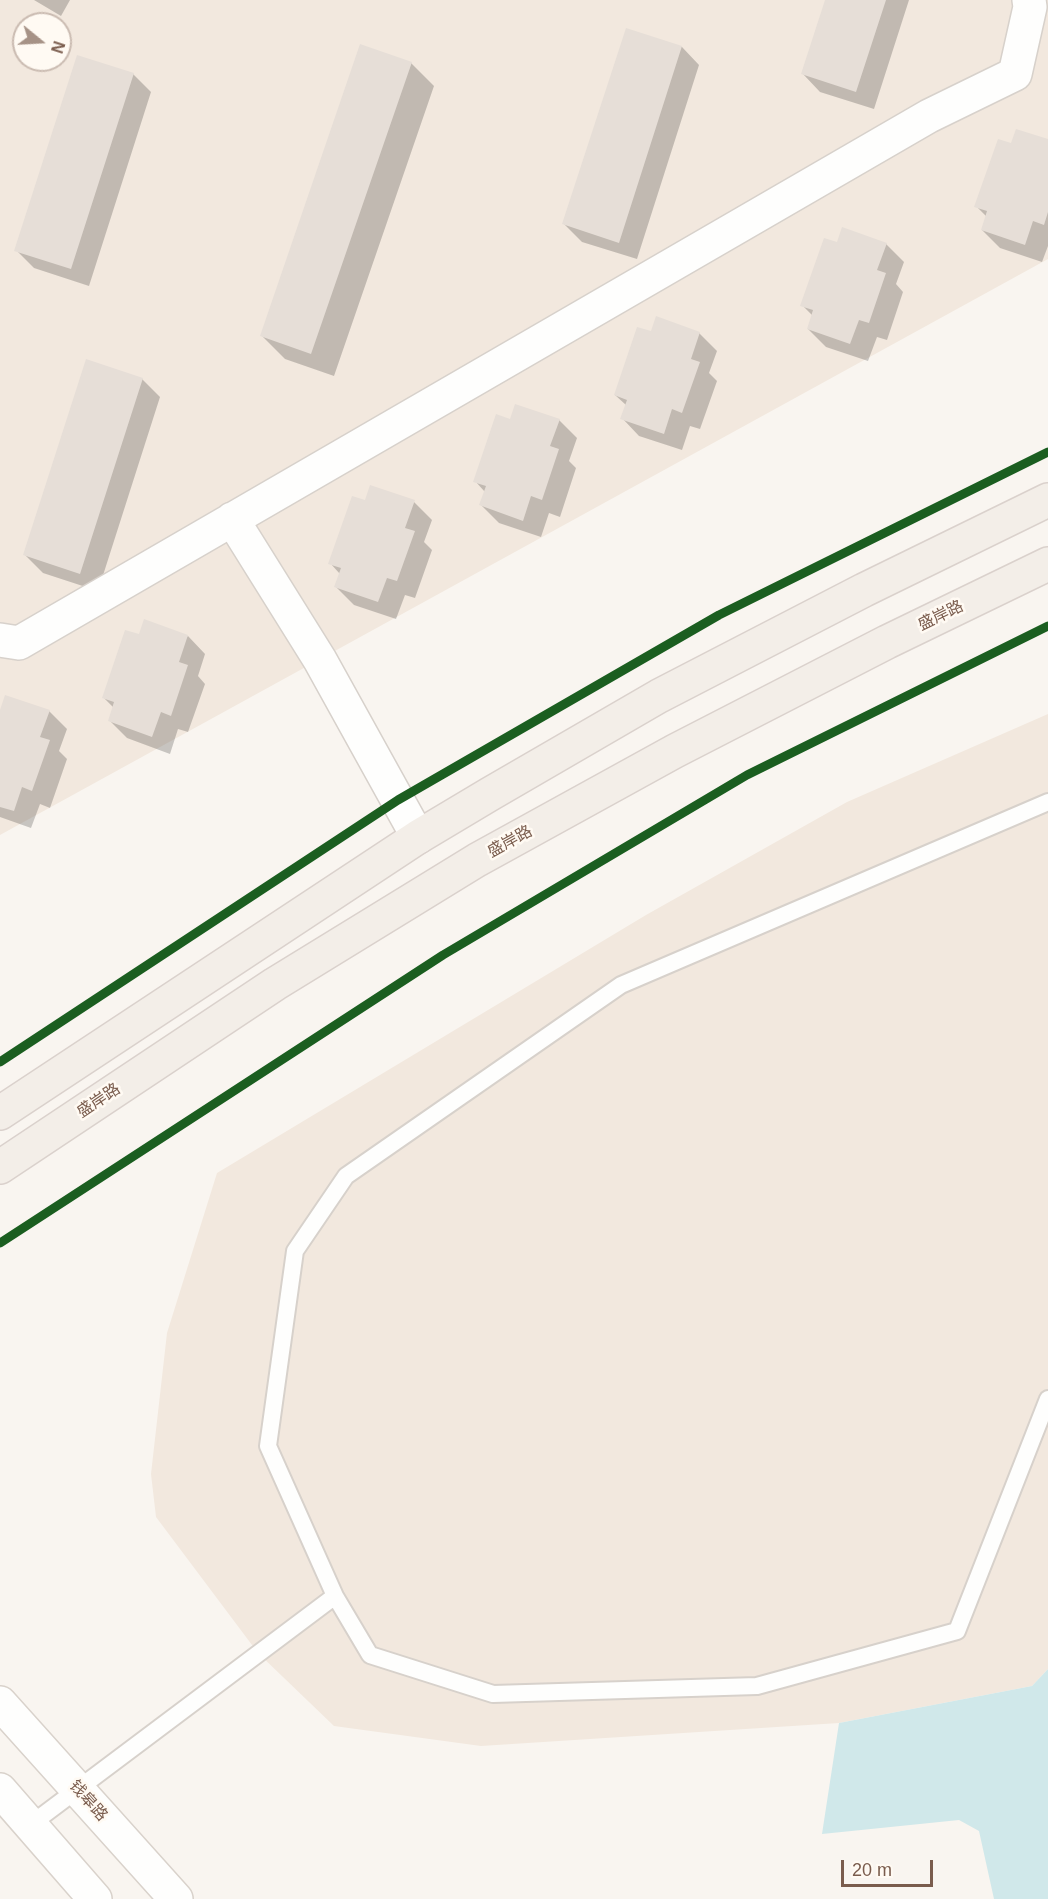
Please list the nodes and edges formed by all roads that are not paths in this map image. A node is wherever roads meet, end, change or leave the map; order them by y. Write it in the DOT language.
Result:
graph roads {
  1 [pos="1029,0"];
  2 [pos="1048,500"];
  3 [pos="232,519"];
  4 [pos="1048,564"];
  5 [pos="0,640"];
  6 [pos="1048,802"];
  7 [pos="418,837"];
  8 [pos="0,1113"];
  9 [pos="0,1167"];
  10 [pos="1048,1399"];
  11 [pos="335,1596"];
  12 [pos="0,1703"];
  13 [pos="0,1790"];
  14 [pos="77,1790"];
  15 [pos="30,1825"];
  16 [pos="95,1899"];
  17 [pos="176,1899"];
  1 -- 3 [label="street"];
  2 -- 7 [label="main road"];
  3 -- 5 [label="street"];
  3 -- 7 [label="street"];
  4 -- 9 [label="main road, 盛岸路"];
  6 -- 11 [label="lane"];
  7 -- 8 [label="main road"];
  10 -- 11 [label="lane"];
  11 -- 14 [label="lane"];
  12 -- 14 [label="street, 钱皋路"];
  13 -- 15 [label="street"];
  14 -- 15 [label="lane"];
  14 -- 17 [label="street, 钱皋路"];
  15 -- 16 [label="street"];
}
